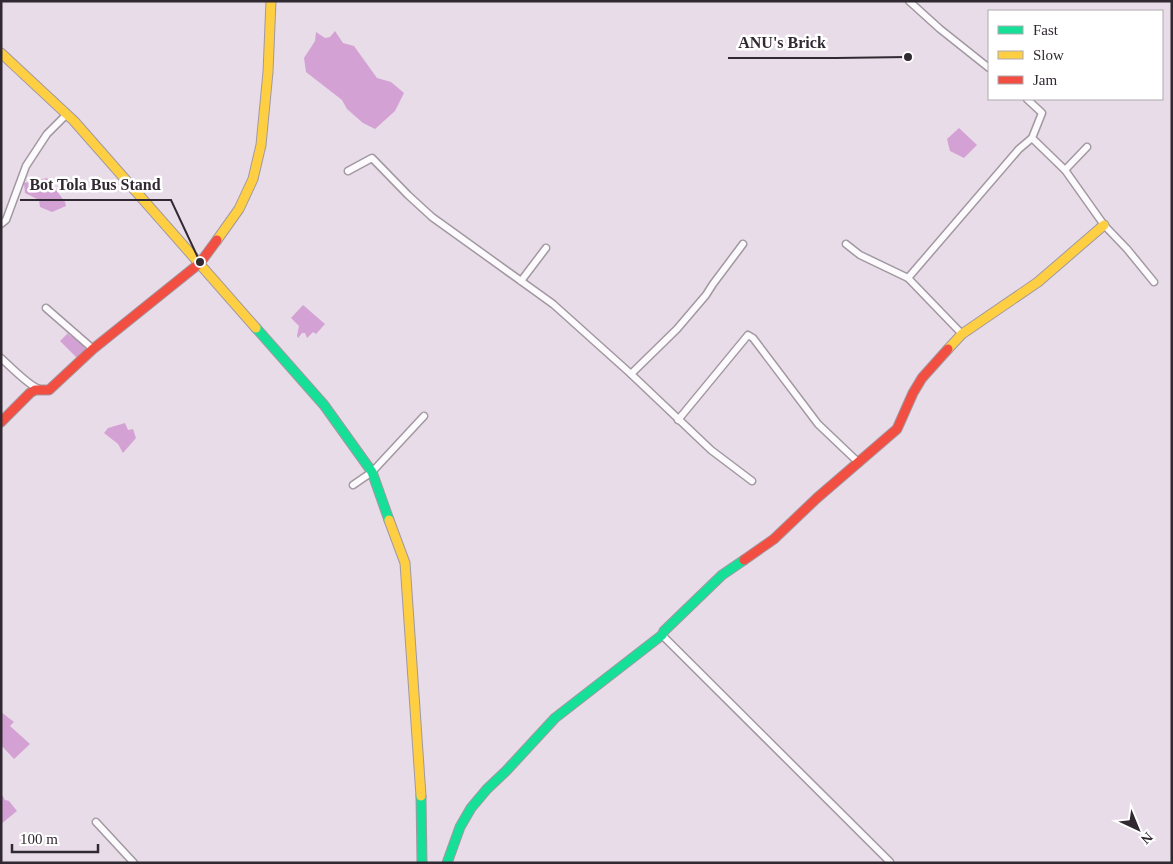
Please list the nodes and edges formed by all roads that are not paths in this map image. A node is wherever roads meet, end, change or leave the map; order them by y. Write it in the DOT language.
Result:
graph roads {
  1 [pos="271,1"];
  2 [pos="909,1"];
  3 [pos="1,54"];
  4 [pos="988,67"];
  5 [pos="1028,100"];
  6 [pos="67,114"];
  7 [pos="1032,138"];
  8 [pos="1087,147"];
  9 [pos="1065,170"];
  10 [pos="348,171"];
  11 [pos="1,224"];
  12 [pos="1104,225"];
  13 [pos="743,244"];
  14 [pos="846,244"];
  15 [pos="546,248"];
  16 [pos="200,264"];
  17 [pos="908,278"];
  18 [pos="521,280"];
  19 [pos="1154,282"];
  20 [pos="46,308"];
  21 [pos="962,334"];
  22 [pos="93,349"];
  23 [pos="1,358"];
  24 [pos="631,374"];
  25 [pos="40,390"];
  26 [pos="424,416"];
  27 [pos="678,420"];
  28 [pos="1,422"];
  29 [pos="859,463"];
  30 [pos="372,472"];
  31 [pos="752,481"];
  32 [pos="353,485"];
  33 [pos="662,634"];
  34 [pos="96,822"];
  35 [pos="890,862"];
  36 [pos="134,863"];
  37 [pos="422,863"];
  38 [pos="447,863"];
  1 -- 16 [label="street"];
  2 -- 4 [label="street"];
  3 -- 6 [label="street"];
  5 -- 7 [label="street"];
  6 -- 11 [label="street"];
  6 -- 16 [label="street"];
  7 -- 9 [label="street"];
  7 -- 17 [label="street"];
  8 -- 9 [label="street"];
  9 -- 12 [label="street"];
  10 -- 18 [label="street"];
  12 -- 19 [label="street"];
  12 -- 21 [label="street"];
  13 -- 24 [label="street"];
  14 -- 17 [label="street"];
  15 -- 18 [label="street"];
  16 -- 22 [label="street"];
  16 -- 30 [label="street"];
  17 -- 21 [label="street"];
  18 -- 24 [label="street"];
  20 -- 22 [label="street"];
  21 -- 29 [label="street"];
  22 -- 25 [label="street"];
  23 -- 25 [label="street"];
  24 -- 27 [label="street"];
  25 -- 28 [label="street"];
  26 -- 30 [label="street"];
  27 -- 29 [label="street"];
  27 -- 31 [label="street"];
  29 -- 33 [label="street"];
  30 -- 32 [label="street"];
  30 -- 37 [label="street"];
  33 -- 35 [label="street"];
  33 -- 38 [label="street"];
  34 -- 36 [label="street"];
}
